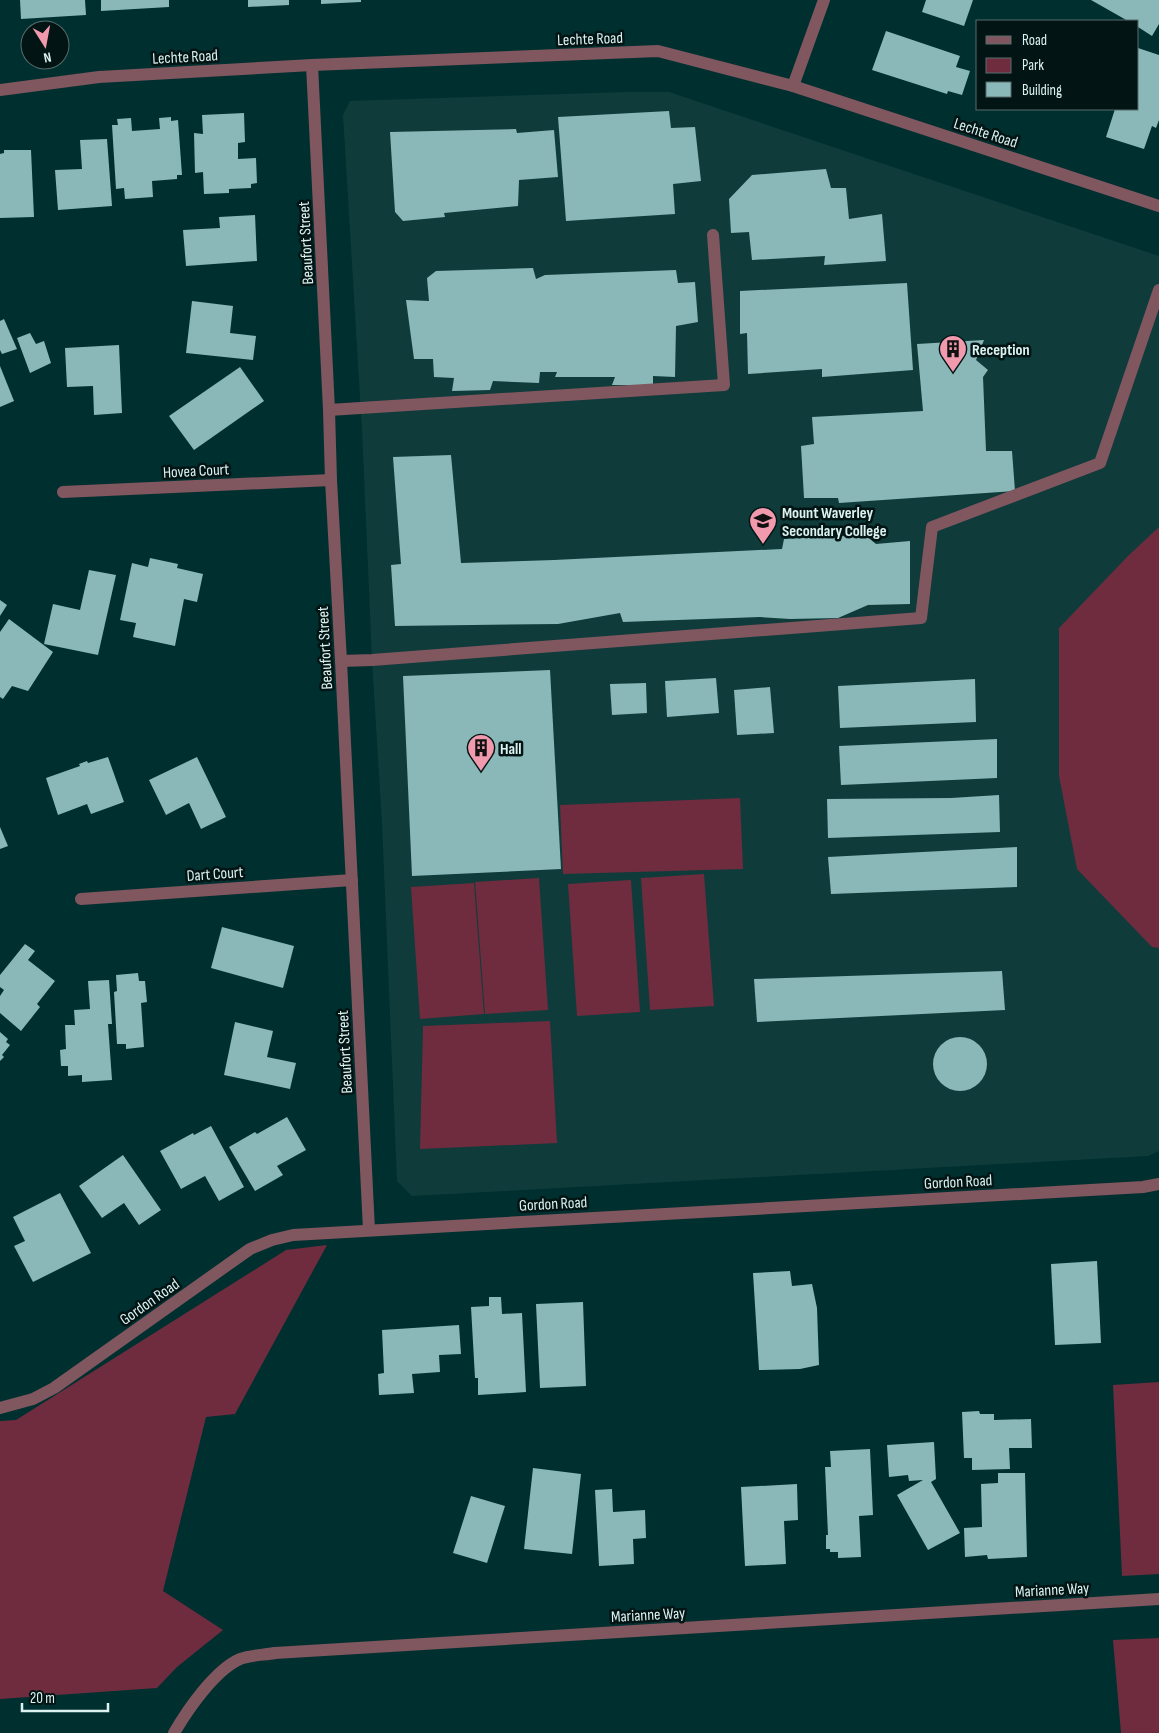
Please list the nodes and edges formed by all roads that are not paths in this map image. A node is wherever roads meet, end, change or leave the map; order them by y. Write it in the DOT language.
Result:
graph roads {
  1 [pos="824,0"];
  2 [pos="312,65"];
  3 [pos="793,86"];
  4 [pos="0,90"];
  5 [pos="1159,206"];
  6 [pos="713,235"];
  7 [pos="1159,290"];
  8 [pos="329,410"];
  9 [pos="331,480"];
  10 [pos="63,492"];
  11 [pos="341,661"];
  12 [pos="352,880"];
  13 [pos="81,899"];
  14 [pos="1159,1184"];
  15 [pos="369,1230"];
  16 [pos="0,1408"];
  17 [pos="1159,1599"];
  18 [pos="174,1733"];
  1 -- 3 [label="street"];
  2 -- 3 [label="street, Lechte Road"];
  2 -- 4 [label="street, Lechte Road"];
  2 -- 8 [label="street, Beaufort Street"];
  3 -- 5 [label="street, Lechte Road"];
  6 -- 8 [label="street"];
  7 -- 11 [label="street"];
  8 -- 9 [label="street, Beaufort Street"];
  9 -- 10 [label="street, Hovea Court"];
  9 -- 11 [label="street, Beaufort Street"];
  11 -- 12 [label="street, Beaufort Street"];
  12 -- 13 [label="street, Dart Court"];
  12 -- 15 [label="street, Beaufort Street"];
  14 -- 15 [label="street, Gordon Road"];
  15 -- 16 [label="street, Gordon Road"];
  17 -- 18 [label="street, Marianne Way"];
}
